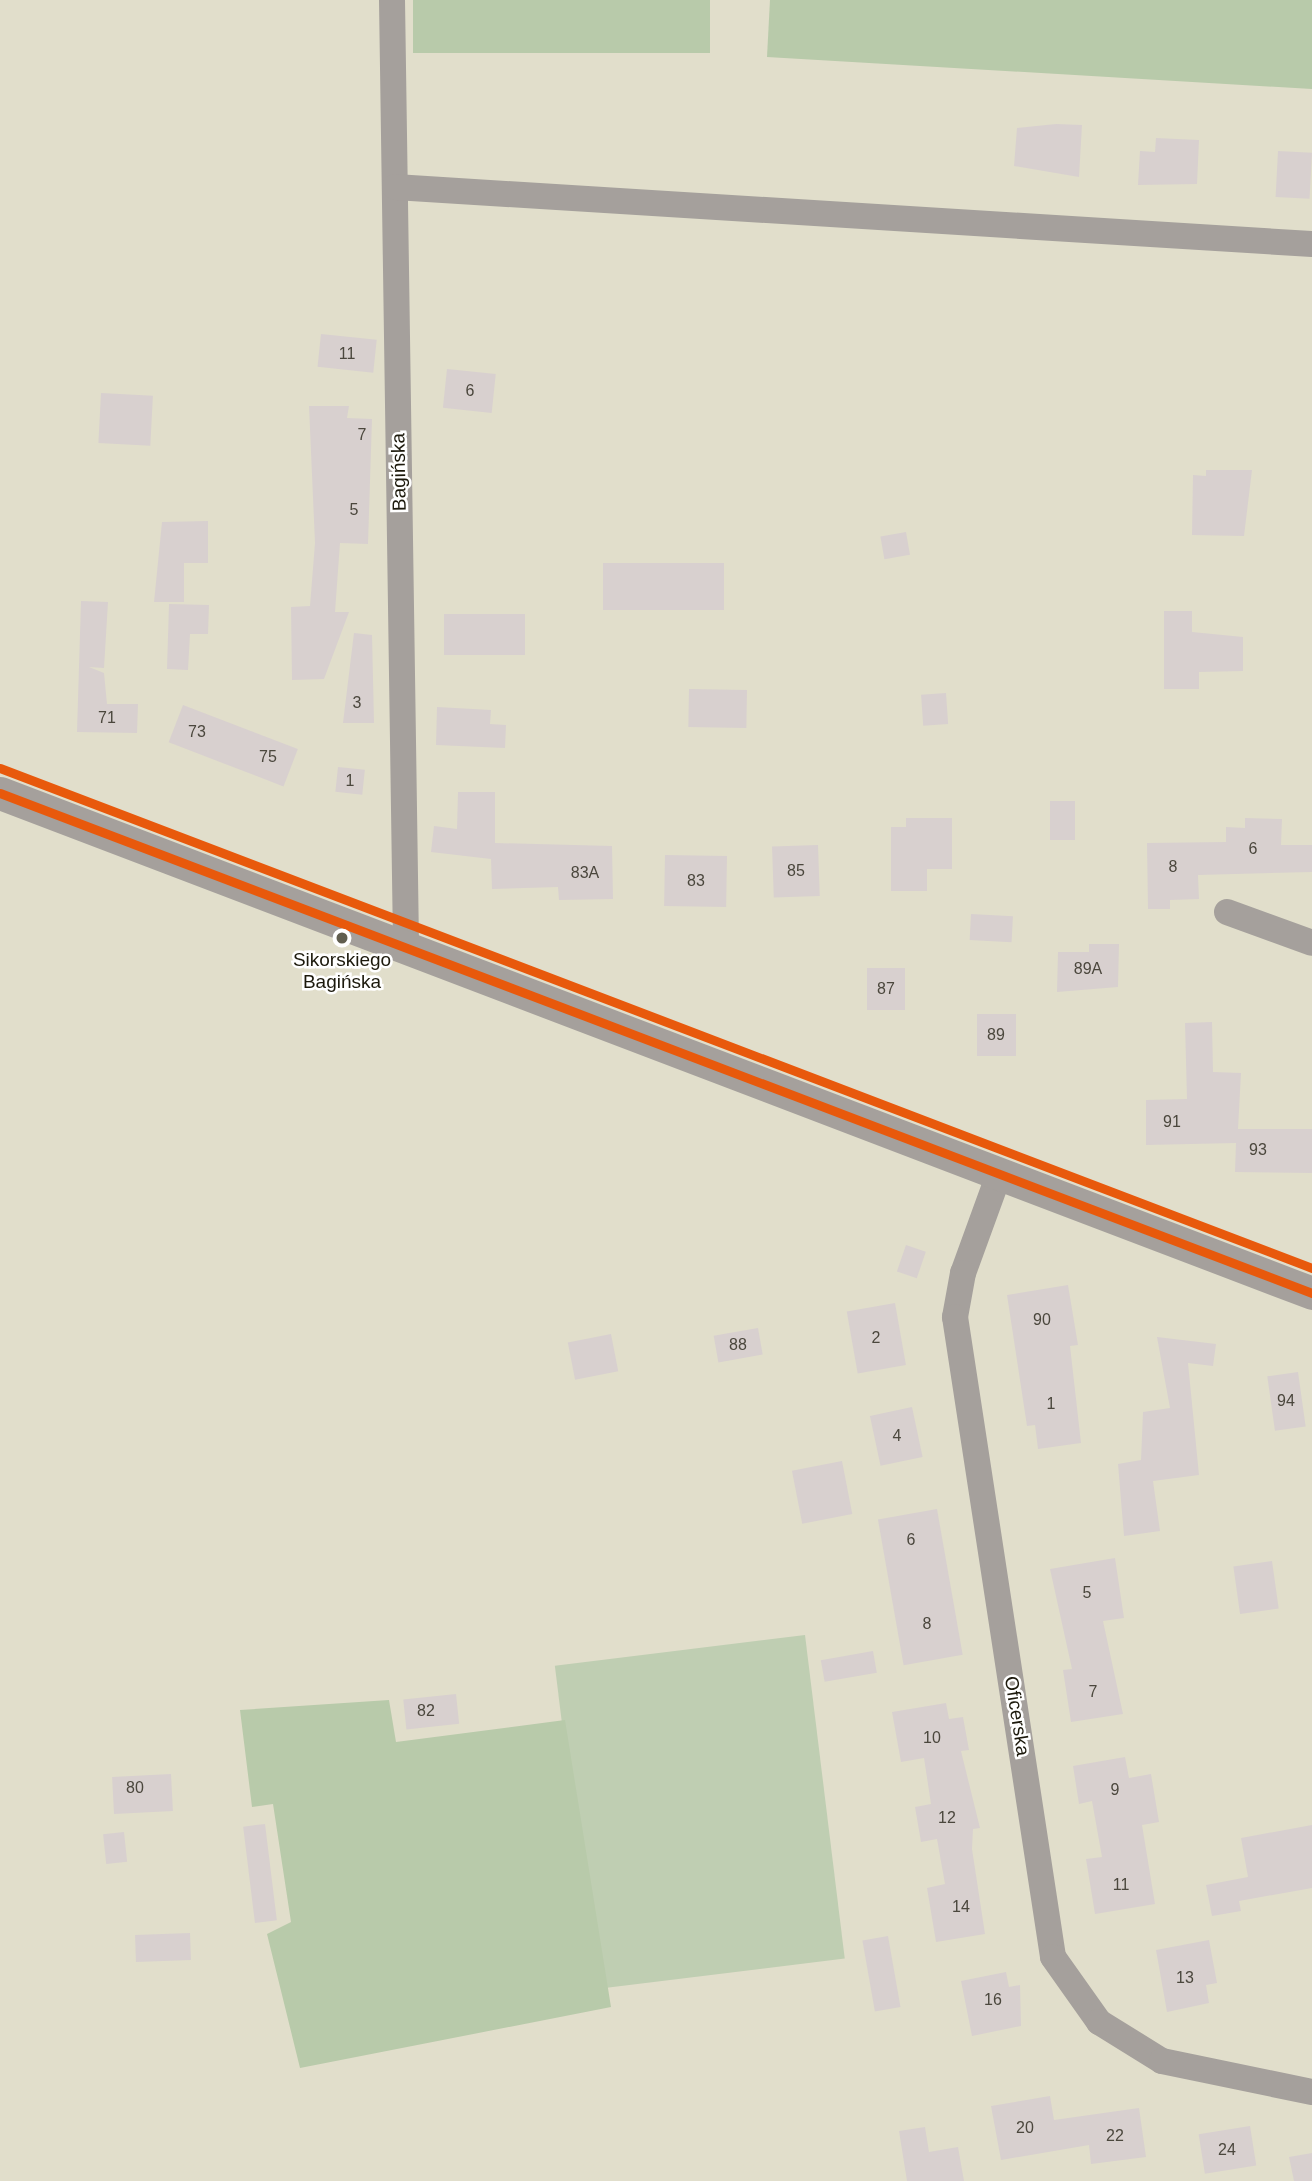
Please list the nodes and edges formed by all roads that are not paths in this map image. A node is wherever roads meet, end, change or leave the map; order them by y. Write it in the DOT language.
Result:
graph roads {
  1 [pos="392,0"];
  2 [pos="394,187"];
  3 [pos="1312,244"];
  4 [pos="0,793"];
  5 [pos="1227,912"];
  6 [pos="1312,943"];
  7 [pos="406,944"];
  8 [pos="999,1177"];
  9 [pos="1312,1293"];
  10 [pos="1312,2092"];
  1 -- 2 [label="street, Bagińska"];
  2 -- 3 [label="street"];
  2 -- 7 [label="street, Bagińska"];
  4 -- 7 [label="street"];
  5 -- 6 [label="street"];
  7 -- 8 [label="street"];
  8 -- 9 [label="street"];
  8 -- 10 [label="street, Oficerska"];
}
